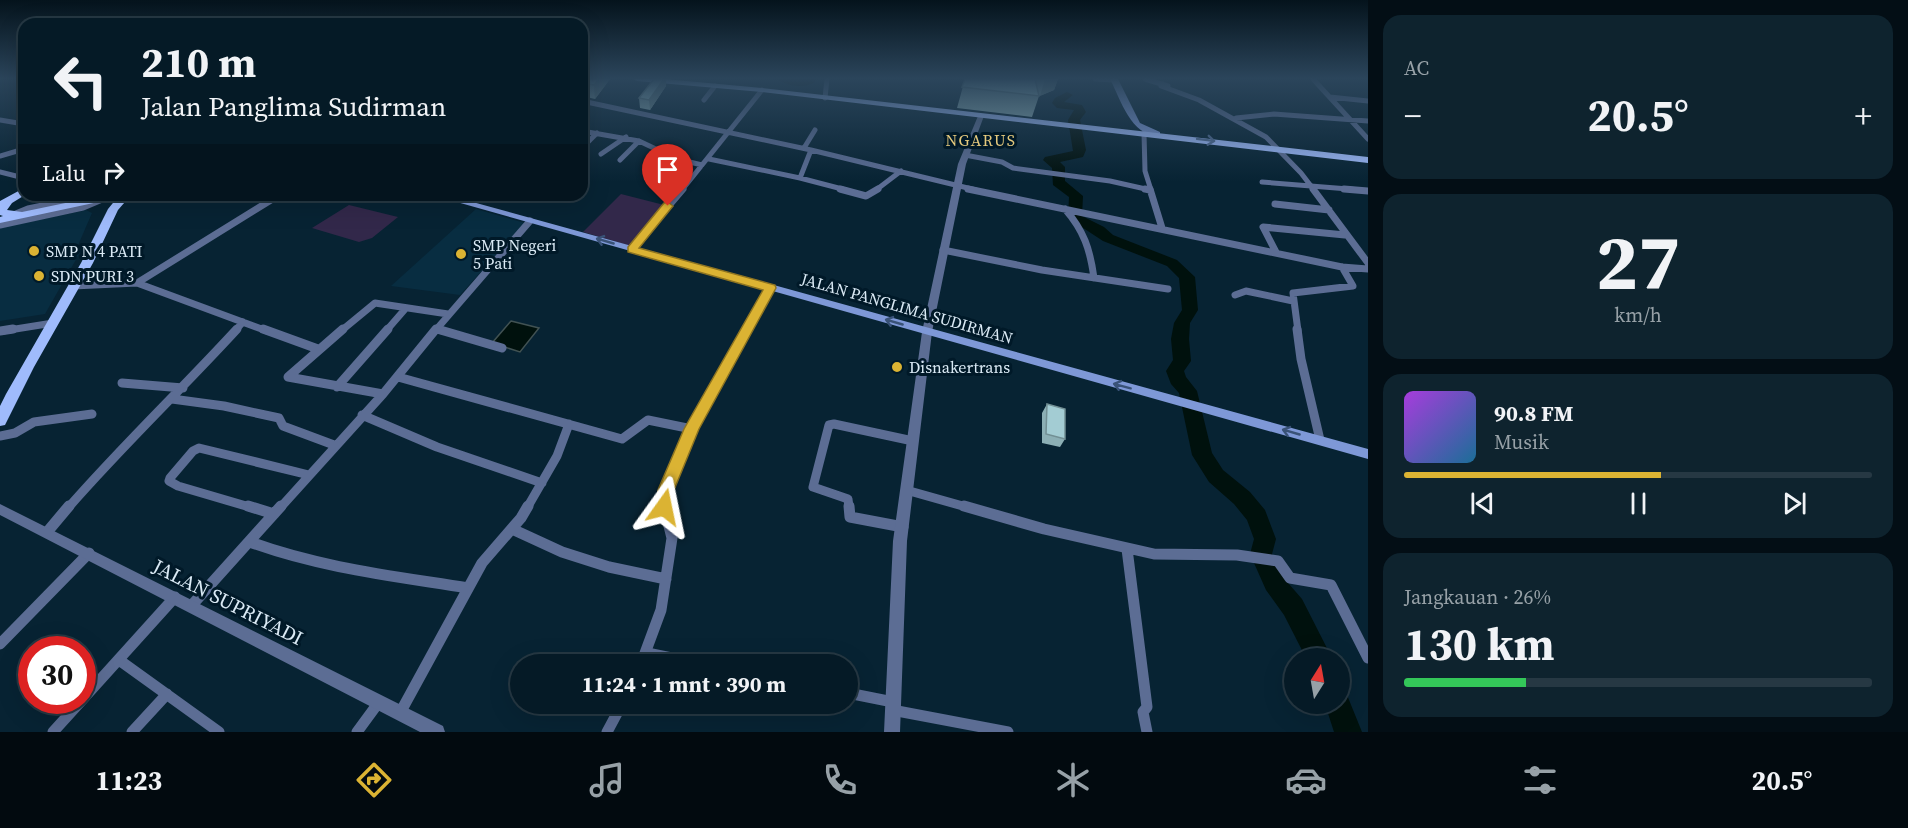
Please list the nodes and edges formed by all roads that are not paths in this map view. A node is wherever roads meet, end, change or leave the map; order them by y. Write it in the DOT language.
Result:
graph roads {
  1 [pos="637,113"];
  2 [pos="744,113"];
  3 [pos="956,113"];
  4 [pos="1129,113"];
  5 [pos="1228,113"];
  6 [pos="1345,113"];
  7 [pos="981,116"];
  8 [pos="1237,118"];
  9 [pos="18,119"];
  10 [pos="0,120"];
  11 [pos="1351,120"];
  12 [pos="13,121"];
  13 [pos="1368,121"];
  14 [pos="18,122"];
  15 [pos="1135,128"];
  16 [pos="815,130"];
  17 [pos="588,132"];
  18 [pos="597,133"];
  19 [pos="728,133"];
  20 [pos="1144,133"];
  21 [pos="1157,134"];
  22 [pos="626,137"];
  23 [pos="1368,139"];
  24 [pos="639,141"];
  25 [pos="588,142"];
  26 [pos="1274,148"];
  27 [pos="807,149"];
  28 [pos="18,151"];
  29 [pos="601,154"];
  30 [pos="965,155"];
  31 [pos="0,156"];
  32 [pos="709,159"];
  33 [pos="620,160"];
  34 [pos="1368,160"];
  35 [pos="702,165"];
  36 [pos="900,171"];
  37 [pos="0,172"];
  38 [pos="1066,175"];
  39 [pos="18,176"];
  40 [pos="800,178"];
  41 [pos="1262,183"];
  42 [pos="957,186"];
  43 [pos="1311,187"];
  44 [pos="1150,190"];
  45 [pos="1368,191"];
  46 [pos="18,195"];
  47 [pos="78,201"];
  48 [pos="86,201"];
  49 [pos="89,201"];
  50 [pos="100,201"];
  51 [pos="119,201"];
  52 [pos="269,201"];
  53 [pos="458,201"];
  54 [pos="4,203"];
  55 [pos="1275,204"];
  56 [pos="1069,210"];
  57 [pos="1329,210"];
  58 [pos="30,213"];
  59 [pos="15,214"];
  60 [pos="111,215"];
  61 [pos="1,221"];
  62 [pos="530,221"];
  63 [pos="1162,228"];
  64 [pos="1345,235"];
  65 [pos="632,249"];
  66 [pos="944,250"];
  67 [pos="1276,252"];
  68 [pos="1368,263"];
  69 [pos="1342,267"];
  70 [pos="1368,269"];
  71 [pos="1094,278"];
  72 [pos="137,283"];
  73 [pos="73,286"];
  74 [pos="770,288"];
  75 [pos="1168,289"];
  76 [pos="1234,295"];
  77 [pos="1293,301"];
  78 [pos="406,308"];
  79 [pos="448,314"];
  80 [pos="53,322"];
  81 [pos="243,322"];
  82 [pos="437,329"];
  83 [pos="0,332"];
  84 [pos="927,332"];
  85 [pos="502,348"];
  86 [pos="318,349"];
  87 [pos="398,377"];
  88 [pos="122,383"];
  89 [pos="337,387"];
  90 [pos="183,388"];
  91 [pos="383,394"];
  92 [pos="172,399"];
  93 [pos="92,414"];
  94 [pos="363,416"];
  95 [pos="0,421"];
  96 [pos="569,424"];
  97 [pos="692,429"];
  98 [pos="0,436"];
  99 [pos="1320,440"];
  100 [pos="913,441"];
  101 [pos="334,445"];
  102 [pos="1368,454"];
  103 [pos="309,475"];
  104 [pos="542,483"];
  105 [pos="906,490"];
  106 [pos="0,509"];
  107 [pos="274,514"];
  108 [pos="903,527"];
  109 [pos="513,528"];
  110 [pos="48,531"];
  111 [pos="250,542"];
  112 [pos="1127,549"];
  113 [pos="89,553"];
  114 [pos="666,579"];
  115 [pos="468,588"];
  116 [pos="175,597"];
  117 [pos="192,605"];
  118 [pos="0,644"];
  119 [pos="647,653"];
  120 [pos="652,654"];
  121 [pos="1368,658"];
  122 [pos="118,660"];
  123 [pos="96,684"];
  124 [pos="166,694"];
  125 [pos="858,696"];
  126 [pos="379,702"];
  127 [pos="893,706"];
  128 [pos="400,713"];
  129 [pos="69,714"];
  130 [pos="617,714"];
  131 [pos="53,732"];
  132 [pos="132,732"];
  133 [pos="219,732"];
  134 [pos="357,732"];
  135 [pos="437,732"];
  136 [pos="607,732"];
  137 [pos="892,732"];
  138 [pos="1008,732"];
  139 [pos="1147,732"];
  1 -- 19 [label="street"];
  2 -- 19 [label="street"];
  3 -- 7 [label="main road"];
  4 -- 15 [label="main road"];
  5 -- 8 [label="street"];
  6 -- 11 [label="street"];
  7 -- 15 [label="main road"];
  7 -- 30 [label="street"];
  8 -- 11 [label="street"];
  8 -- 26 [label="street"];
  9 -- 12 [label="street"];
  10 -- 12 [label="street"];
  11 -- 13 [label="street"];
  11 -- 23 [label="street"];
  12 -- 14 [label="street"];
  15 -- 20 [label="main road"];
  15 -- 21 [label="main road"];
  16 -- 27 [label="street"];
  17 -- 18 [label="street"];
  18 -- 22 [label="street"];
  18 -- 25 [label="street"];
  19 -- 27 [label="street"];
  19 -- 32 [label="street"];
  20 -- 21 [label="main road"];
  20 -- 44 [label="street"];
  21 -- 26 [label="main road, one-way"];
  22 -- 24 [label="street"];
  22 -- 29 [label="street"];
  24 -- 33 [label="street"];
  24 -- 35 [label="street"];
  26 -- 34 [label="main road"];
  26 -- 43 [label="street"];
  27 -- 36 [label="street"];
  27 -- 40 [label="street"];
  28 -- 31 [label="street"];
  30 -- 38 [label="street"];
  30 -- 42 [label="street"];
  32 -- 35 [label="street"];
  32 -- 40 [label="street"];
  35 -- 65 [label="street"];
  36 -- 40 [label="street"];
  36 -- 42 [label="street"];
  37 -- 39 [label="street"];
  38 -- 44 [label="street"];
  41 -- 43 [label="street"];
  42 -- 56 [label="street"];
  42 -- 66 [label="street"];
  43 -- 45 [label="street"];
  43 -- 57 [label="street"];
  44 -- 63 [label="street"];
  46 -- 54 [label="main road"];
  47 -- 59 [label="street"];
  48 -- 61 [label="street"];
  49 -- 58 [label="main road"];
  50 -- 60 [label="main road"];
  51 -- 60 [label="main road"];
  52 -- 72 [label="street"];
  53 -- 62 [label="main road, JALAN PANGLIMA SUDIRMAN"];
  54 -- 59 [label="main road"];
  55 -- 57 [label="street"];
  56 -- 63 [label="street"];
  56 -- 71 [label="street"];
  57 -- 64 [label="street"];
  58 -- 59 [label="main road"];
  58 -- 61 [label="main road"];
  59 -- 61 [label="street"];
  60 -- 73 [label="main road"];
  65 -- 62 [label="main road, JALAN PANGLIMA SUDIRMAN, one-way"];
  62 -- 79 [label="street"];
  63 -- 67 [label="street"];
  64 -- 67 [label="street"];
  64 -- 68 [label="street"];
  65 -- 74 [label="main road, JALAN PANGLIMA SUDIRMAN"];
  66 -- 71 [label="street"];
  66 -- 84 [label="street"];
  67 -- 69 [label="street"];
  69 -- 70 [label="street"];
  69 -- 77 [label="street"];
  71 -- 75 [label="street"];
  72 -- 73 [label="street"];
  72 -- 81 [label="street"];
  73 -- 80 [label="main road"];
  84 -- 74 [label="main road, JALAN PANGLIMA SUDIRMAN, one-way"];
  74 -- 97 [label="street"];
  76 -- 77 [label="street"];
  77 -- 99 [label="street"];
  78 -- 79 [label="street"];
  78 -- 86 [label="street"];
  78 -- 89 [label="street"];
  79 -- 82 [label="street"];
  80 -- 83 [label="street"];
  80 -- 95 [label="main road"];
  81 -- 86 [label="street"];
  81 -- 90 [label="street"];
  82 -- 85 [label="street"];
  82 -- 87 [label="street"];
  99 -- 84 [label="main road, JALAN PANGLIMA SUDIRMAN, one-way"];
  84 -- 100 [label="street"];
  86 -- 89 [label="street"];
  87 -- 91 [label="street"];
  87 -- 96 [label="street"];
  88 -- 90 [label="street"];
  89 -- 91 [label="street"];
  90 -- 92 [label="street"];
  91 -- 94 [label="street"];
  92 -- 101 [label="street"];
  92 -- 110 [label="street"];
  93 -- 98 [label="street"];
  94 -- 101 [label="street"];
  94 -- 104 [label="street"];
  96 -- 97 [label="street"];
  96 -- 104 [label="street"];
  97 -- 114 [label="street"];
  99 -- 102 [label="main road, JALAN PANGLIMA SUDIRMAN"];
  100 -- 105 [label="street"];
  100 -- 108 [label="street"];
  101 -- 103 [label="street"];
  103 -- 107 [label="street"];
  103 -- 107 [label="street"];
  104 -- 109 [label="street"];
  105 -- 108 [label="street"];
  105 -- 112 [label="street"];
  106 -- 110 [label="street, JALAN SUPRIYADI"];
  107 -- 111 [label="street"];
  108 -- 127 [label="street"];
  109 -- 114 [label="street"];
  109 -- 115 [label="street"];
  110 -- 113 [label="street, JALAN SUPRIYADI"];
  111 -- 115 [label="street"];
  111 -- 117 [label="street"];
  112 -- 121 [label="street"];
  112 -- 139 [label="street"];
  113 -- 116 [label="street, JALAN SUPRIYADI"];
  113 -- 118 [label="street"];
  114 -- 119 [label="street"];
  115 -- 128 [label="street"];
  116 -- 117 [label="street, JALAN SUPRIYADI"];
  116 -- 122 [label="street"];
  117 -- 126 [label="street, JALAN SUPRIYADI"];
  119 -- 120 [label="street"];
  122 -- 123 [label="street"];
  122 -- 124 [label="street"];
  124 -- 132 [label="street"];
  124 -- 133 [label="street"];
  125 -- 127 [label="street"];
  126 -- 128 [label="street, JALAN SUPRIYADI"];
  126 -- 134 [label="street"];
  127 -- 137 [label="street"];
  127 -- 138 [label="street"];
  128 -- 135 [label="street, JALAN SUPRIYADI"];
  129 -- 131 [label="street"];
  130 -- 136 [label="street"];
}
